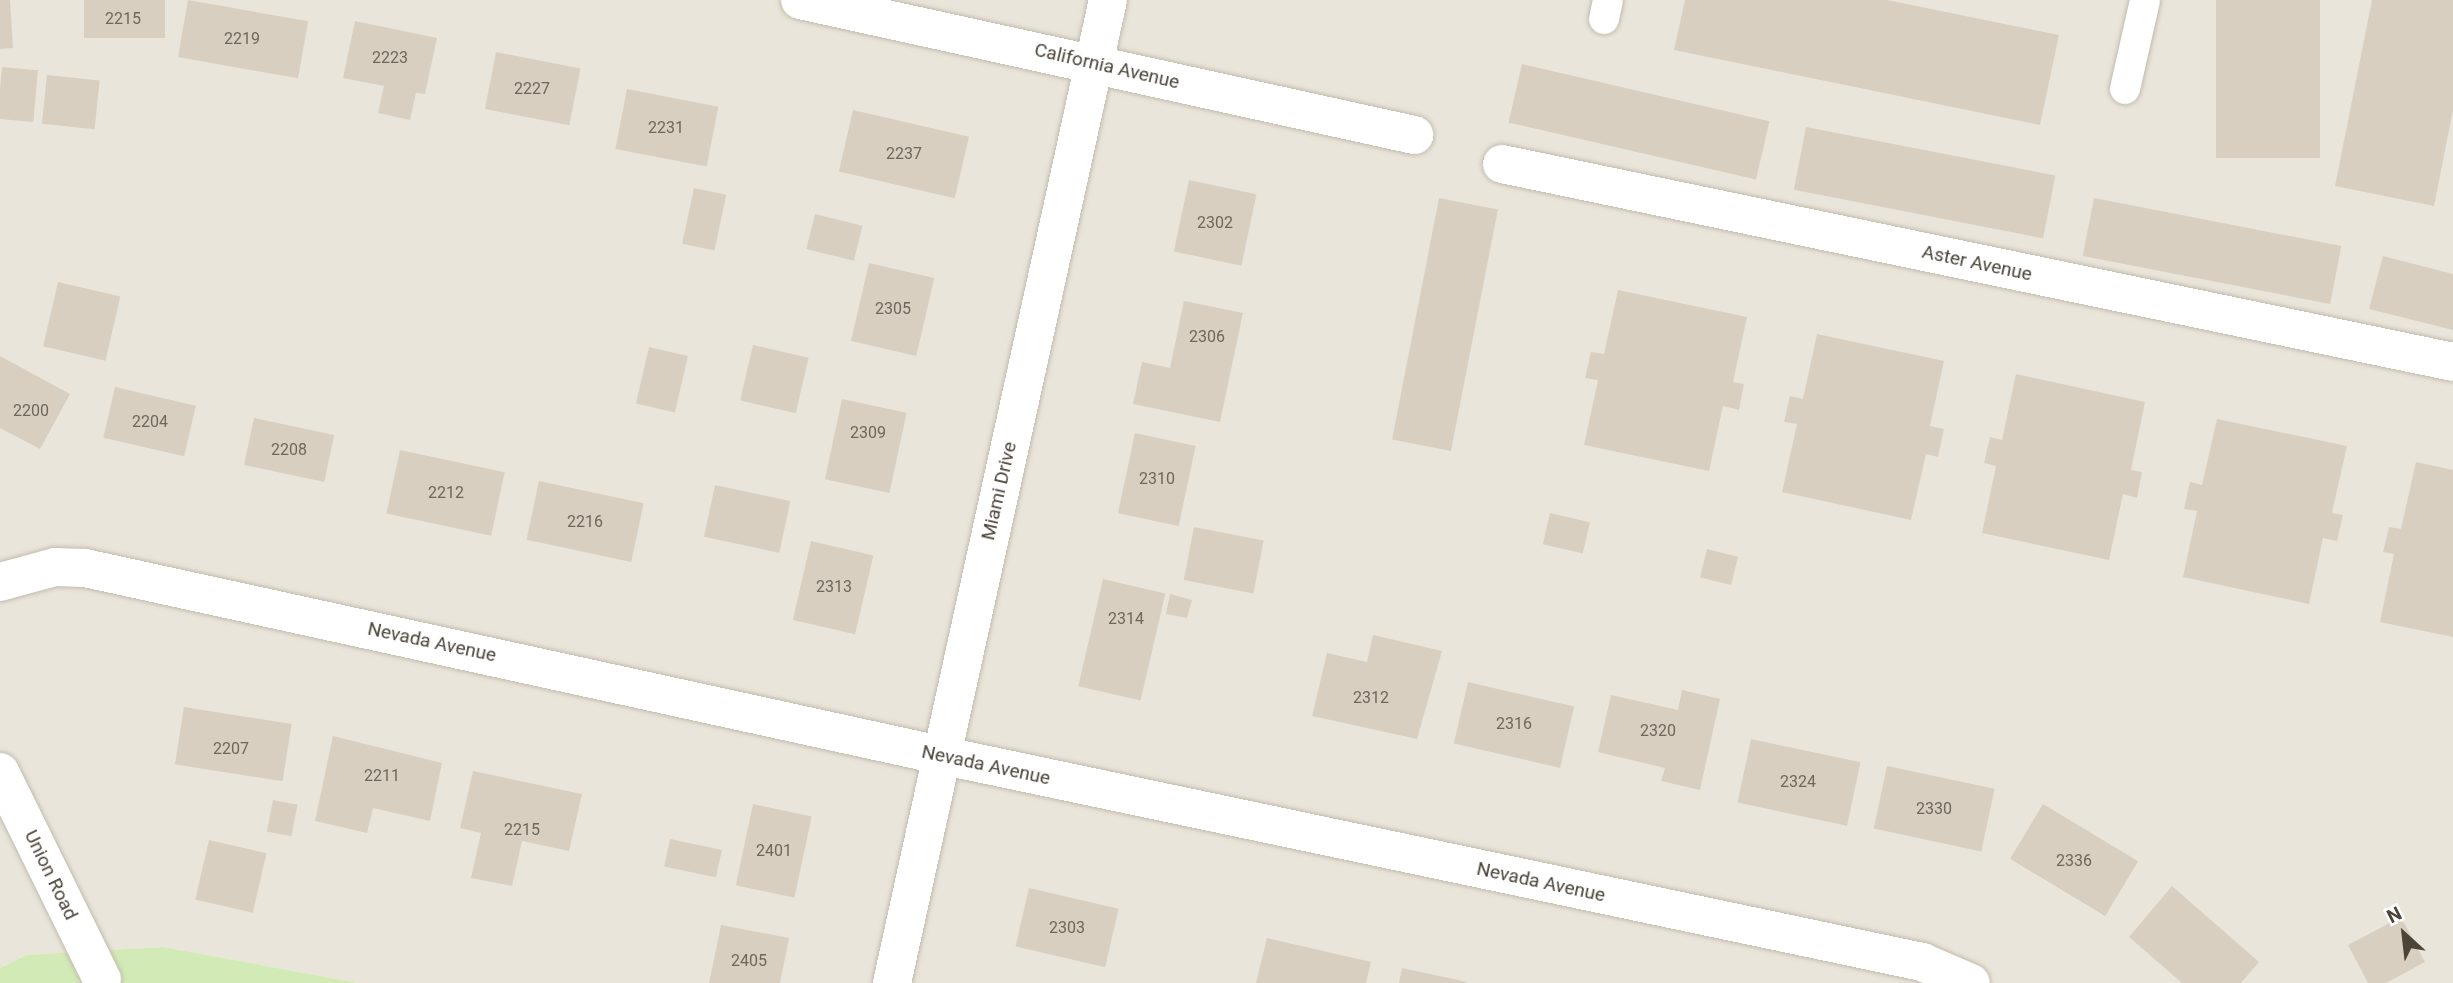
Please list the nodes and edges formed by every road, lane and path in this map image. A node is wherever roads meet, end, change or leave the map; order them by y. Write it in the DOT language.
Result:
graph roads {
  1 [pos="800,0"];
  2 [pos="1108,0"];
  3 [pos="2145,0"];
  4 [pos="1093,63"];
  5 [pos="2125,89"];
  6 [pos="1414,135"];
  7 [pos="1502,164"];
  8 [pos="2453,362"];
  9 [pos="0,582"];
  10 [pos="940,755"];
  11 [pos="0,772"];
  12 [pos="102,979"];
  13 [pos="891,983"];
  14 [pos="1971,983"];
  1 -- 4 [label="street, California Avenue"];
  2 -- 4 [label="street, Miami Drive"];
  3 -- 5 [label="lane"];
  4 -- 6 [label="street, California Avenue"];
  4 -- 10 [label="street, Miami Drive"];
  7 -- 8 [label="street, Aster Avenue"];
  9 -- 10 [label="street, Nevada Avenue"];
  10 -- 13 [label="street, Miami Drive"];
  10 -- 14 [label="street, Nevada Avenue"];
  11 -- 12 [label="street, Union Road"];
}
